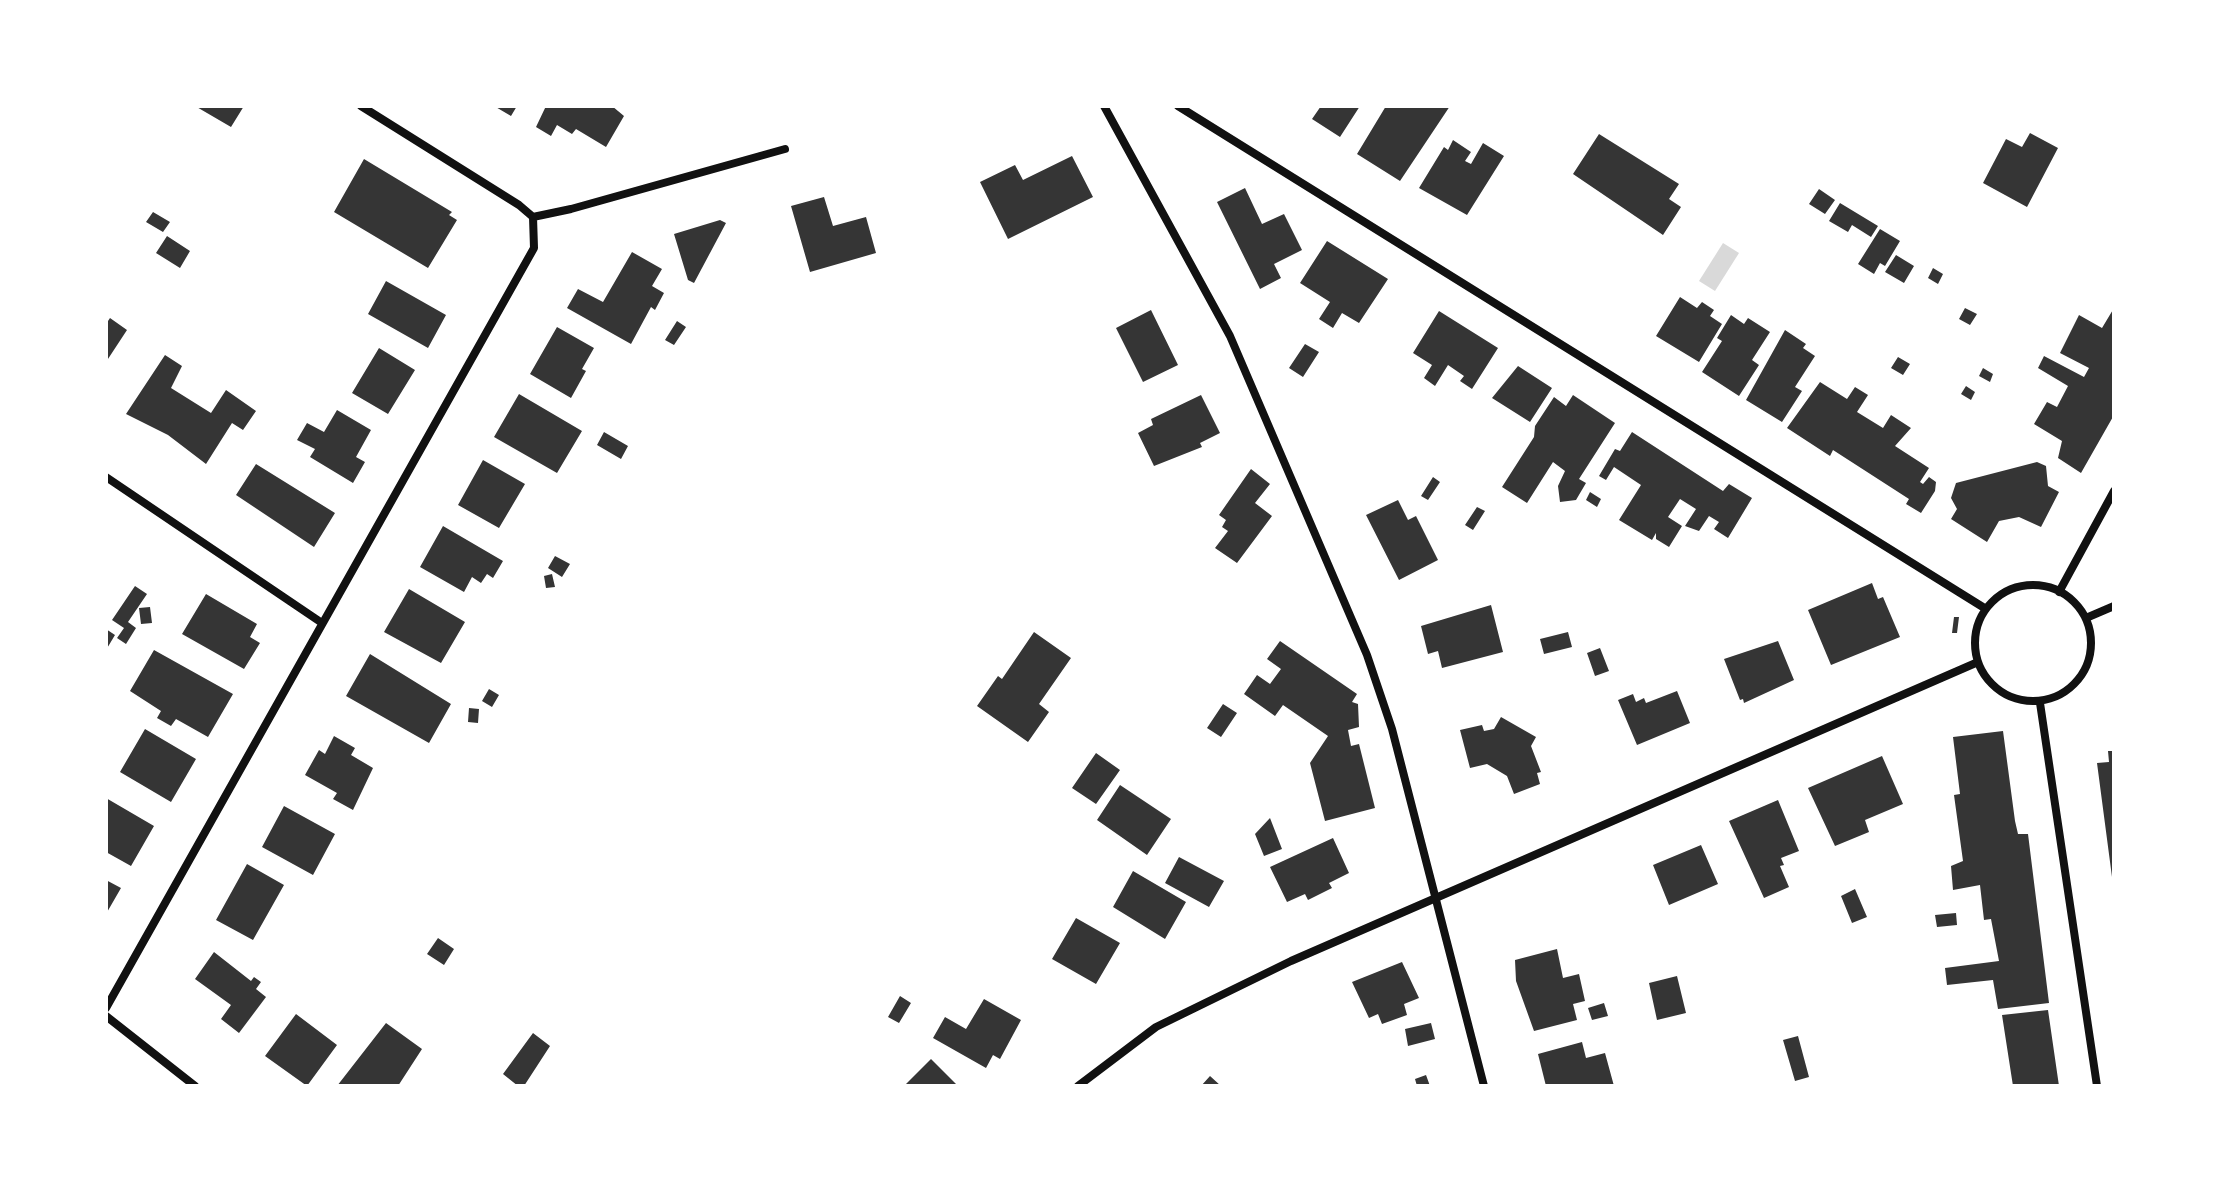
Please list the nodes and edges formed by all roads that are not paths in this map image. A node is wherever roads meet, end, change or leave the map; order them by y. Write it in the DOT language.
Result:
graph roads {
  1 [pos="361,106"];
  2 [pos="1104,106"];
  3 [pos="1178,106"];
  4 [pos="785,149"];
  5 [pos="533,217"];
  6 [pos="106,477"];
  7 [pos="2114,491"];
  8 [pos="2059,592"];
  9 [pos="2114,606"];
  10 [pos="1986,609"];
  11 [pos="2086,618"];
  12 [pos="322,623"];
  13 [pos="1978,662"];
  14 [pos="2040,703"];
  15 [pos="1435,899"];
  16 [pos="106,1008"];
  17 [pos="106,1016"];
  18 [pos="195,1086"];
  19 [pos="1078,1086"];
  20 [pos="1484,1086"];
  21 [pos="2097,1086"];
  1 -- 5 [label="street"];
  2 -- 15 [label="street"];
  3 -- 10 [label="street"];
  4 -- 5 [label="street"];
  5 -- 12 [label="street"];
  6 -- 12 [label="street"];
  7 -- 8 [label="street"];
  8 -- 10 [label="street"];
  8 -- 11 [label="street"];
  9 -- 11 [label="street"];
  10 -- 13 [label="street"];
  11 -- 14 [label="street"];
  12 -- 16 [label="street"];
  13 -- 14 [label="street"];
  13 -- 15 [label="street"];
  14 -- 21 [label="street"];
  15 -- 19 [label="street"];
  15 -- 20 [label="street"];
  17 -- 18 [label="street"];
}
